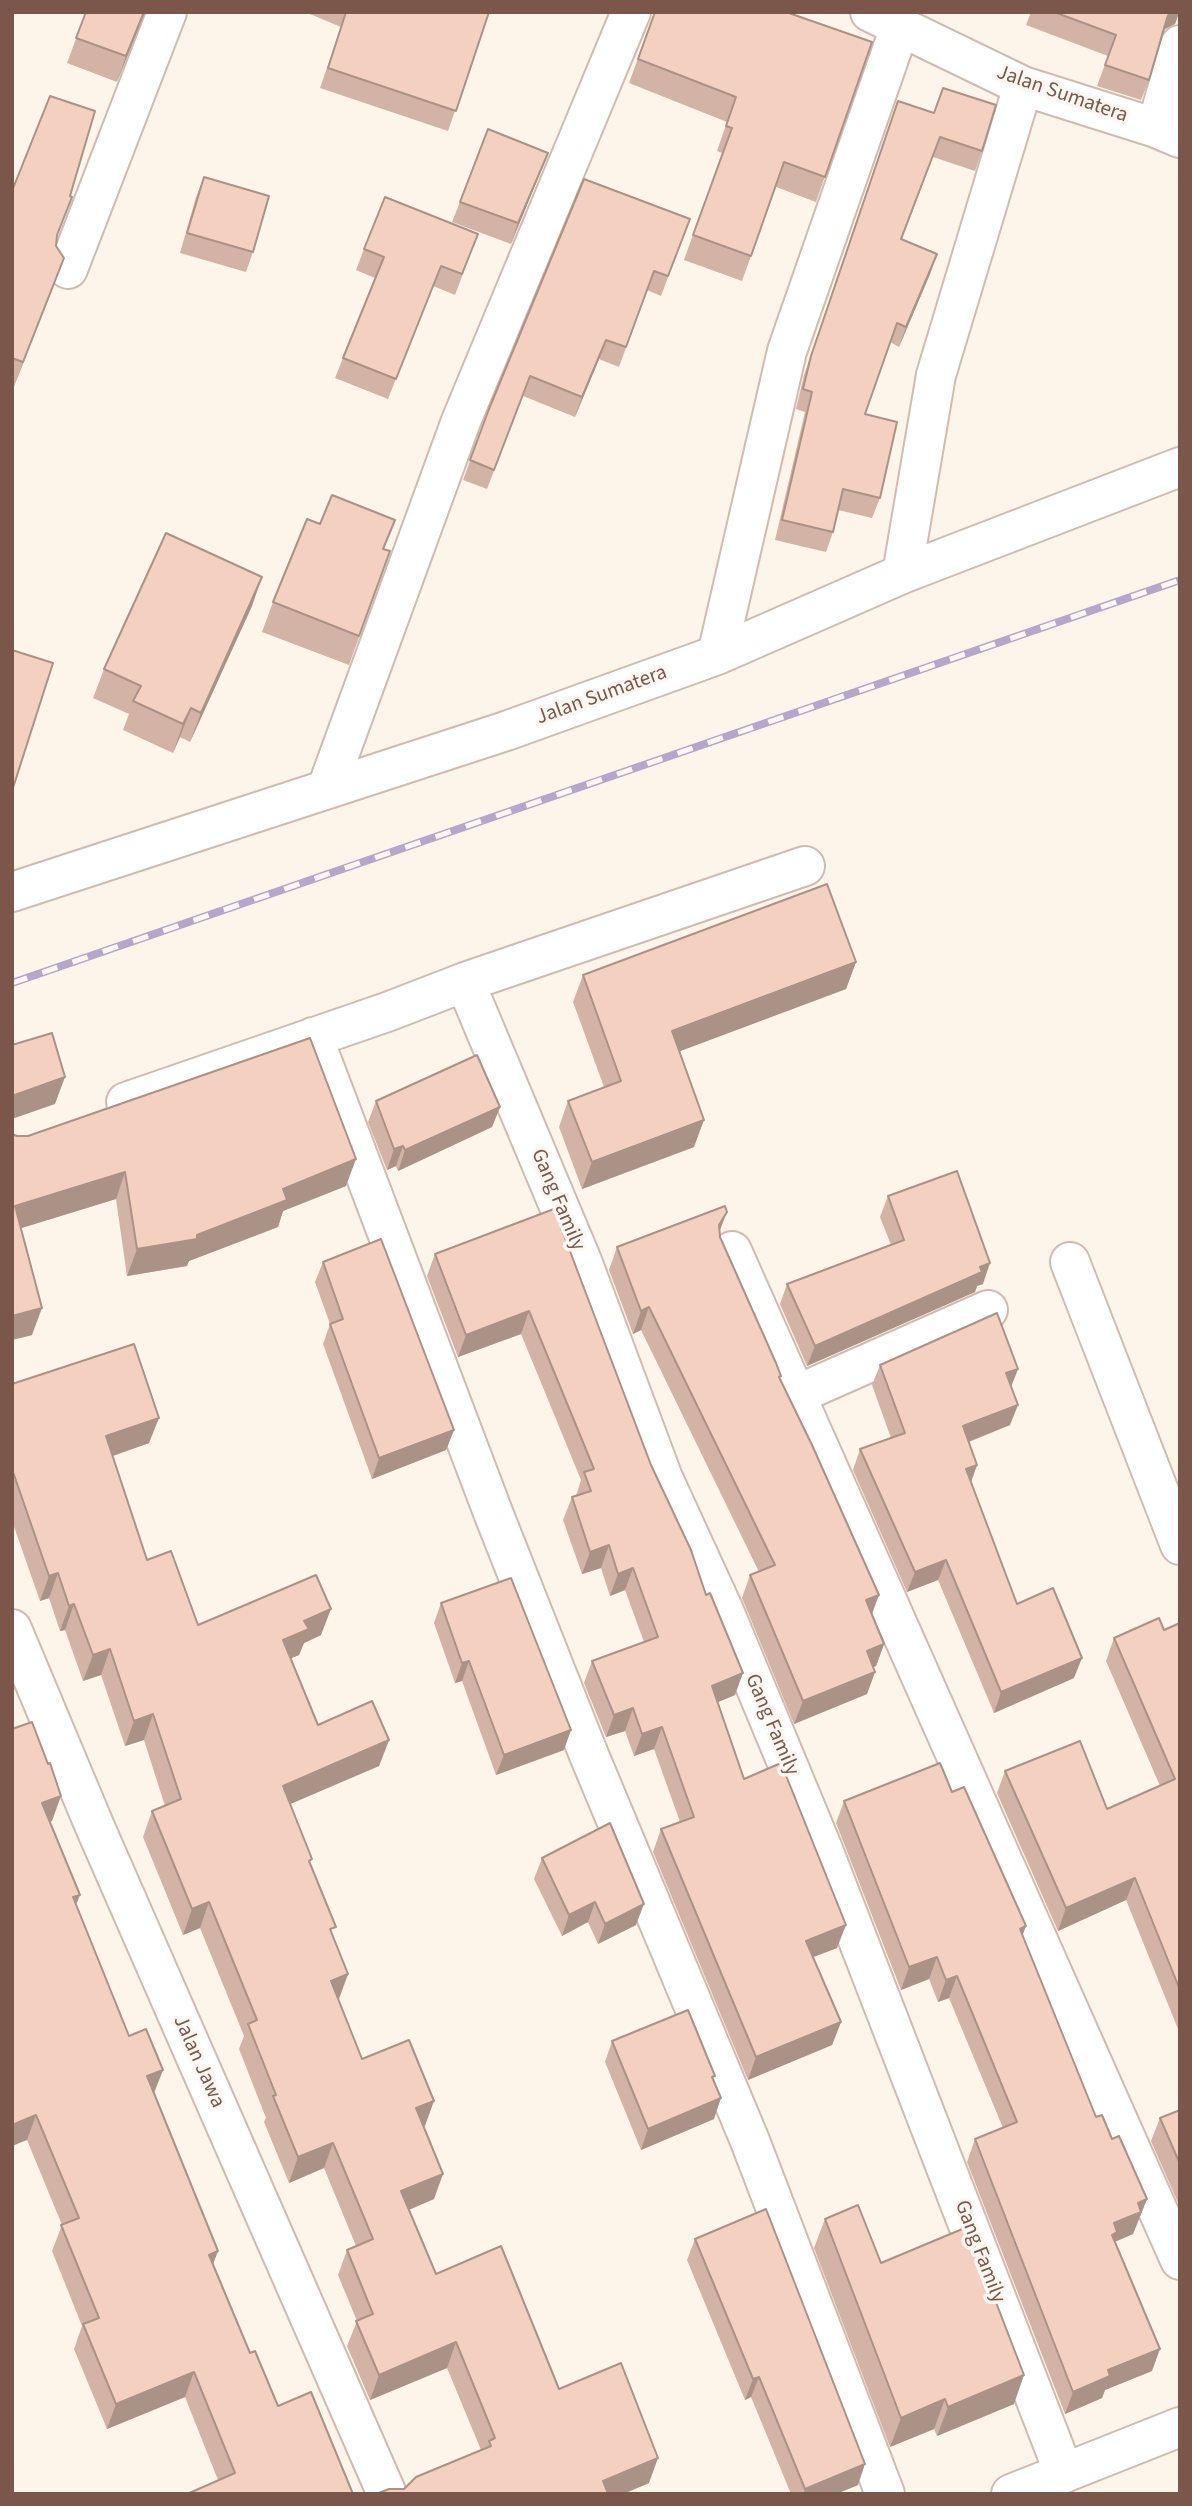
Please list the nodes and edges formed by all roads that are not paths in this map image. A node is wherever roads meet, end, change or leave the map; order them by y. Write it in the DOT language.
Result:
graph roads {
  1 [pos="167,12"];
  2 [pos="631,12"];
  3 [pos="885,20"];
  4 [pos="1180,45"];
  5 [pos="1023,86"];
  6 [pos="1168,133"];
  7 [pos="68,269"];
  8 [pos="1180,467"];
  9 [pos="902,574"];
  10 [pos="717,655"];
  11 [pos="327,788"];
  12 [pos="805,866"];
  13 [pos="12,892"];
  14 [pos="465,982"];
  15 [pos="313,1037"];
  16 [pos="91,1115"];
  17 [pos="732,1251"];
  18 [pos="1070,1262"];
  19 [pos="988,1310"];
  20 [pos="796,1395"];
  21 [pos="1180,1545"];
  22 [pos="12,1629"];
  23 [pos="1180,2260"];
  24 [pos="1177,2435"];
  25 [pos="1064,2473"];
  26 [pos="387,2494"];
  27 [pos="885,2494"];
  28 [pos="1011,2494"];
  1 -- 7 [label="street"];
  2 -- 11 [label="street"];
  3 -- 5 [label="street, Jalan Sumatera"];
  3 -- 10 [label="street"];
  4 -- 6 [label="street"];
  5 -- 6 [label="street, Jalan Sumatera"];
  5 -- 9 [label="street"];
  8 -- 9 [label="street, Jalan Sumatera"];
  9 -- 10 [label="street, Jalan Sumatera"];
  10 -- 11 [label="street, Jalan Sumatera"];
  11 -- 13 [label="street, Jalan Sumatera"];
  12 -- 14 [label="street"];
  14 -- 15 [label="street"];
  14 -- 25 [label="street, Gang Family"];
  15 -- 16 [label="street"];
  15 -- 27 [label="street"];
  17 -- 20 [label="street"];
  18 -- 21 [label="street"];
  19 -- 20 [label="street"];
  20 -- 23 [label="street"];
  22 -- 26 [label="street, Jalan Jawa"];
  24 -- 25 [label="street"];
  25 -- 28 [label="street"];
}
